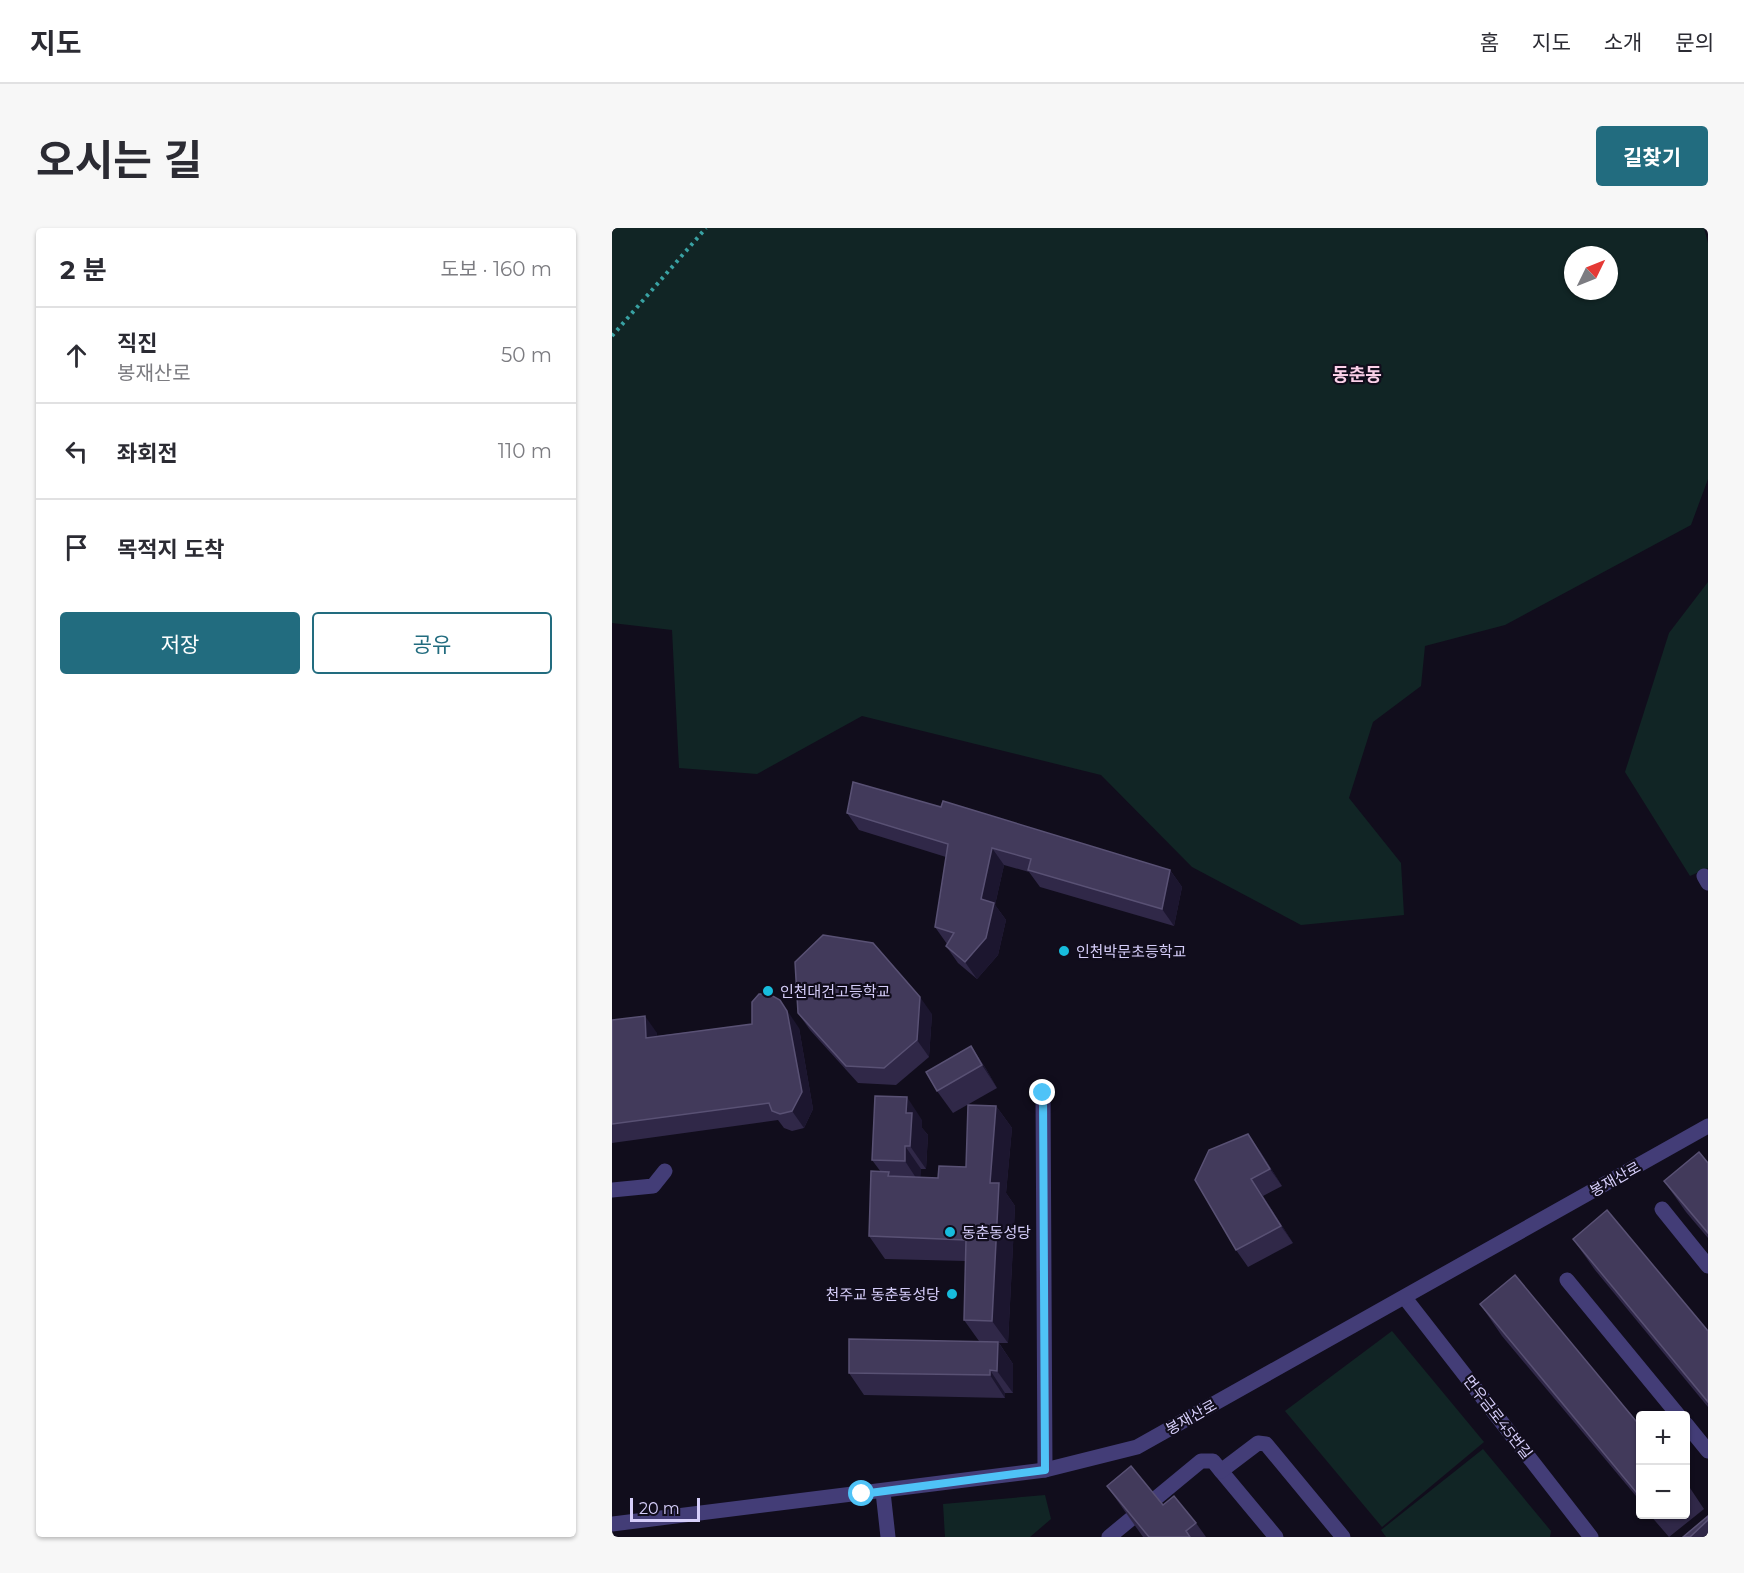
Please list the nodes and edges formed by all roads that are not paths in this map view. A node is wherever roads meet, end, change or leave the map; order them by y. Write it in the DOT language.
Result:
graph roads {
  1 [pos="1043,1093"];
  2 [pos="1708,1126"];
  3 [pos="665,1171"];
  4 [pos="612,1190"];
  5 [pos="1662,1209"];
  6 [pos="1708,1266"];
  7 [pos="1568,1280"];
  8 [pos="1405,1298"];
  9 [pos="1675,1411"];
  10 [pos="1690,1429"];
  11 [pos="1708,1451"];
  12 [pos="1045,1470"];
  13 [pos="1221,1471"];
  14 [pos="883,1492"];
  15 [pos="612,1524"];
  16 [pos="888,1537"];
  17 [pos="1108,1537"];
  18 [pos="1276,1537"];
  19 [pos="1343,1537"];
  20 [pos="1591,1537"];
  1 -- 12 [label="street"];
  2 -- 8 [label="street, 봉재산로"];
  3 -- 4 [label="street"];
  5 -- 6 [label="street"];
  7 -- 9 [label="street"];
  8 -- 12 [label="street, 봉재산로"];
  8 -- 20 [label="street, 먼우금로45번길"];
  10 -- 11 [label="street"];
  12 -- 14 [label="street, 봉재산로"];
  13 -- 17 [label="street"];
  13 -- 18 [label="street"];
  13 -- 19 [label="street"];
  14 -- 15 [label="street, 봉재산로"];
  14 -- 16 [label="street"];
}
